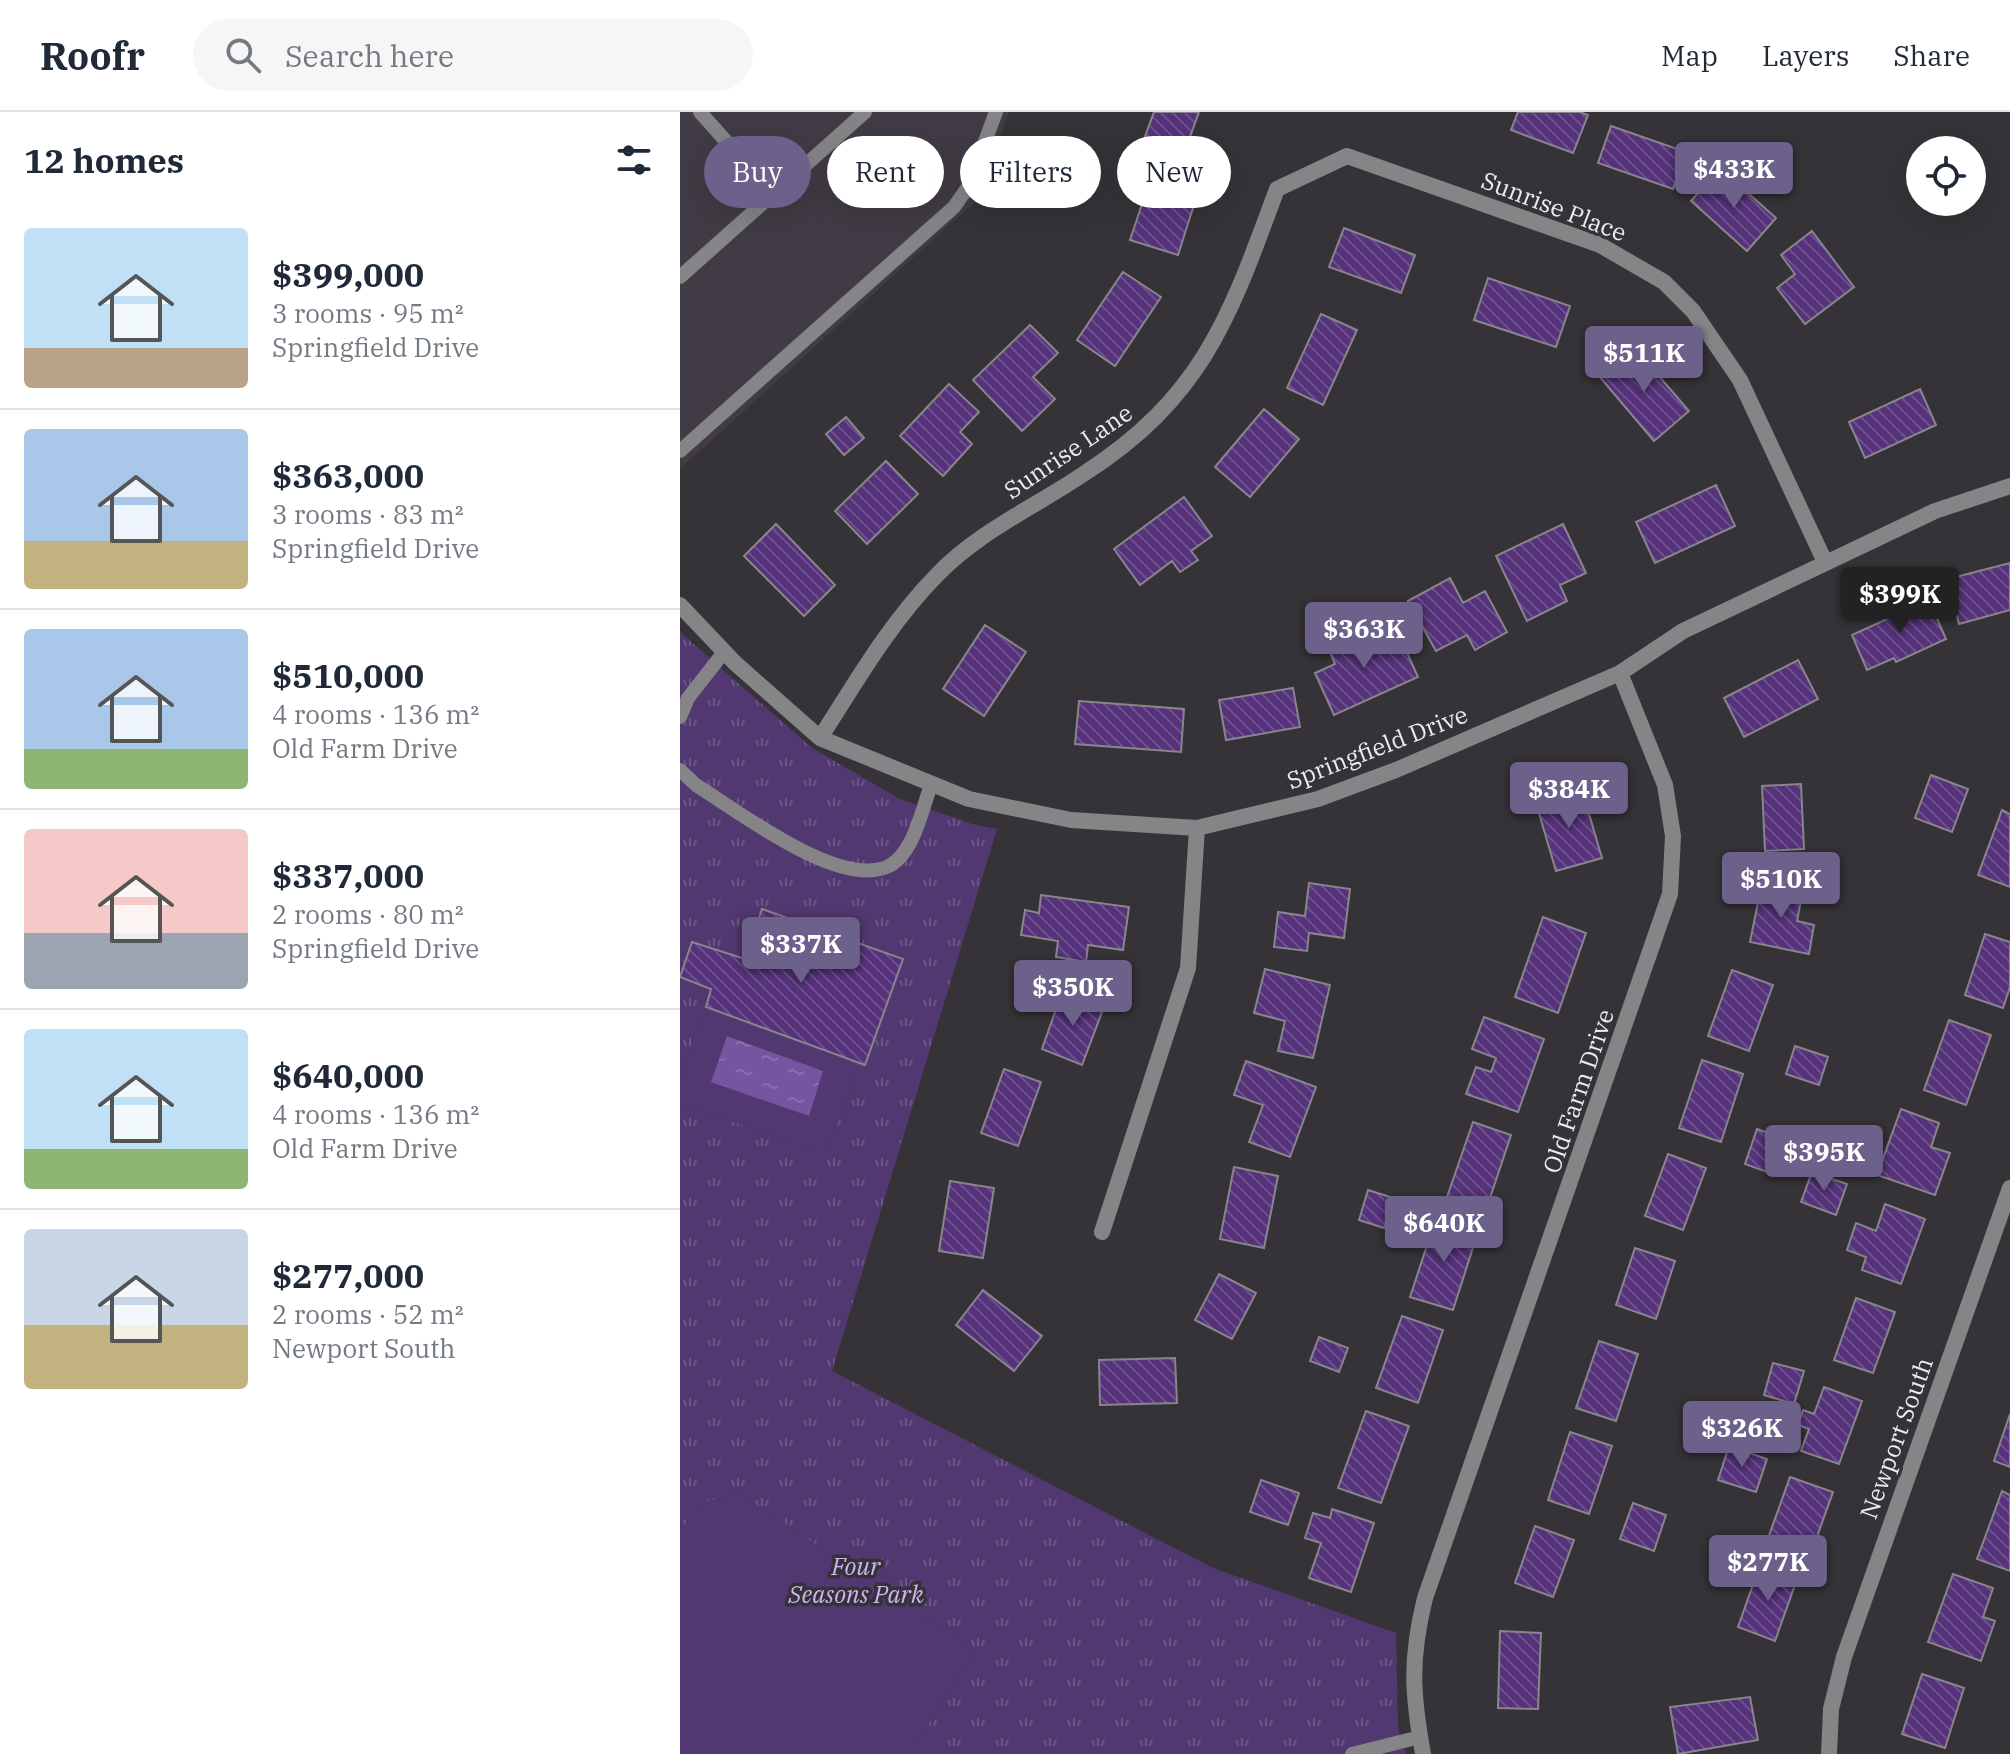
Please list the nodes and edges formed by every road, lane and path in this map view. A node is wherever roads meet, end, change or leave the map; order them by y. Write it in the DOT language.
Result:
graph roads {
  1 [pos="700,112"];
  2 [pos="865,112"];
  3 [pos="996,112"];
  4 [pos="721,136"];
  5 [pos="811,160"];
  6 [pos="1300,178"];
  7 [pos="757,208"];
  8 [pos="680,277"];
  9 [pos="680,451"];
  10 [pos="2010,486"];
  11 [pos="1825,562"];
  12 [pos="680,605"];
  13 [pos="724,652"];
  14 [pos="1620,673"];
  15 [pos="680,717"];
  16 [pos="820,738"];
  17 [pos="680,770"];
  18 [pos="931,785"];
  19 [pos="1197,828"];
  20 [pos="2010,1188"];
  21 [pos="1102,1232"];
  22 [pos="1422,1746"];
  23 [pos="1352,1754"];
  24 [pos="1829,1754"];
  1 -- 4 [label="lane"];
  2 -- 5 [label="lane"];
  3 -- 9 [label="lane"];
  6 -- 11 [label="street, Sunrise Place"];
  6 -- 16 [label="street, Sunrise Lane"];
  7 -- 8 [label="lane"];
  10 -- 11 [label="street, Springfield Drive"];
  11 -- 14 [label="street, Springfield Drive"];
  12 -- 13 [label="street, Springfield Drive"];
  13 -- 15 [label="lane"];
  13 -- 16 [label="street, Springfield Drive"];
  14 -- 19 [label="street, Springfield Drive"];
  14 -- 22 [label="street, Old Farm Drive"];
  16 -- 18 [label="street, Springfield Drive"];
  17 -- 18 [label="lane"];
  18 -- 19 [label="street, Springfield Drive"];
  19 -- 21 [label="street"];
  20 -- 24 [label="street, Newport South"];
  22 -- 23 [label="lane"];
}
